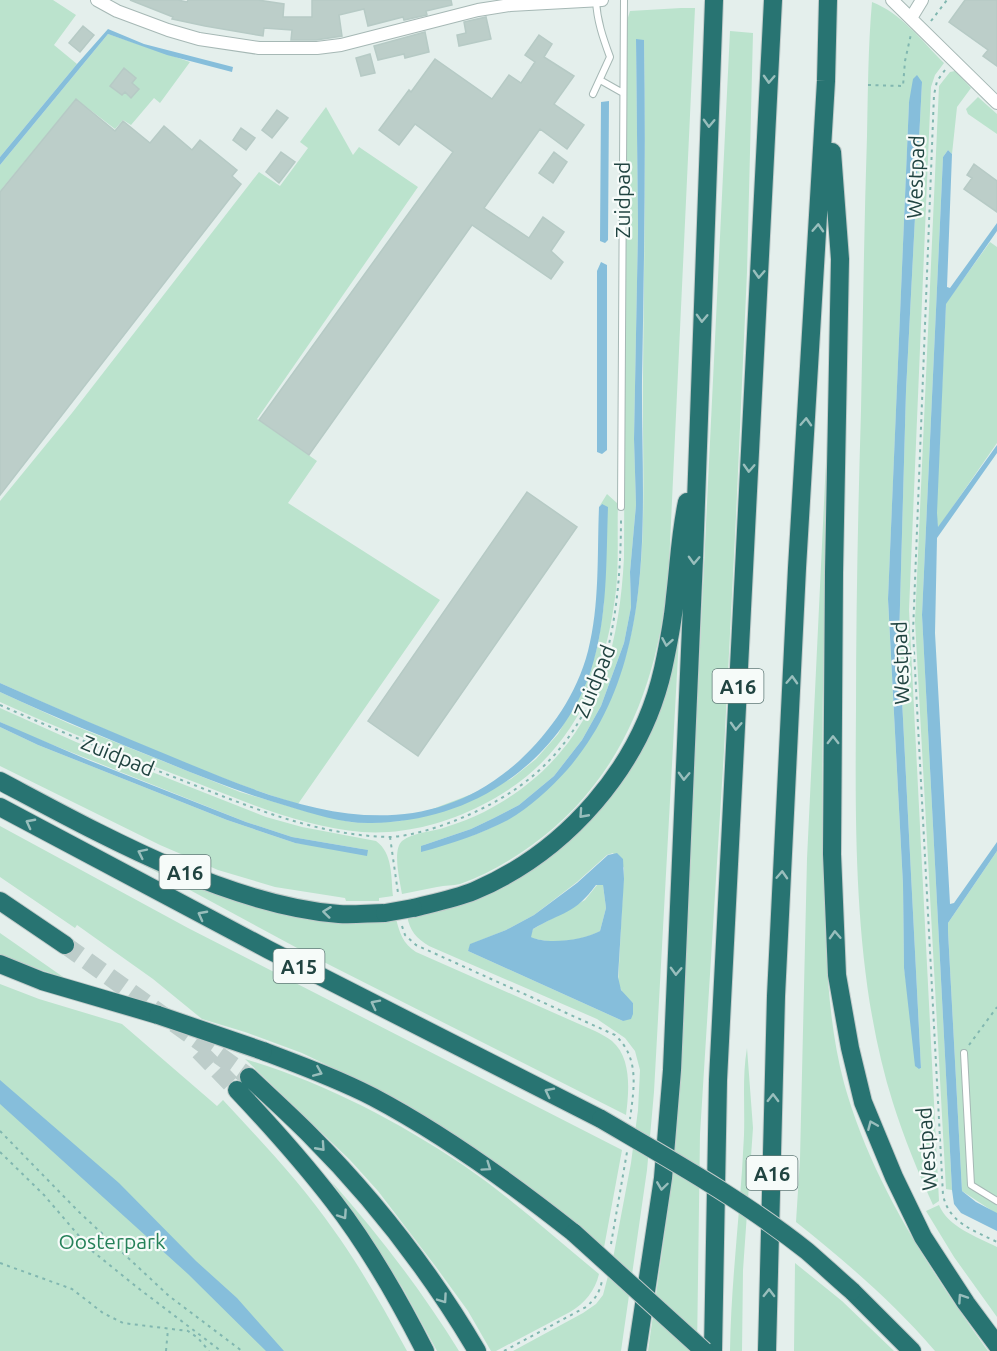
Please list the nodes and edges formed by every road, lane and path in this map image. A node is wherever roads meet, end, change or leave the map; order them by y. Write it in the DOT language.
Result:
graph roads {
  1 [pos="97,0"];
  2 [pos="596,0"];
  3 [pos="602,0"];
  4 [pos="624,0"];
  5 [pos="714,0"];
  6 [pos="773,0"];
  7 [pos="828,0"];
  8 [pos="892,0"];
  9 [pos="922,0"];
  10 [pos="947,0"];
  11 [pos="917,24"];
  12 [pos="953,61"];
  13 [pos="600,80"];
  14 [pos="826,81"];
  15 [pos="868,84"];
  16 [pos="622,93"];
  17 [pos="593,94"];
  18 [pos="997,103"];
  19 [pos="696,460"];
  20 [pos="621,507"];
  21 [pos="0,705"];
  22 [pos="0,781"];
  23 [pos="0,807"];
  24 [pos="0,901"];
  25 [pos="65,945"];
  26 [pos="0,964"];
  27 [pos="997,1007"];
  28 [pos="964,1053"];
  29 [pos="0,1131"];
  30 [pos="0,1152"];
  31 [pos="997,1201"];
  32 [pos="997,1242"];
  33 [pos="0,1263"];
  34 [pos="168,1329"];
  35 [pos="199,1336"];
  36 [pos="997,1345"];
  37 [pos="475,1348"];
  38 [pos="166,1351"];
  39 [pos="209,1351"];
  40 [pos="221,1351"];
  41 [pos="242,1351"];
  42 [pos="425,1351"];
  43 [pos="637,1351"];
  44 [pos="704,1351"];
  45 [pos="713,1351"];
  46 [pos="767,1351"];
  47 [pos="912,1351"];
  1 -- 2 [label="street"];
  2 -- 3 [label="street"];
  2 -- 13 [label="lane"];
  4 -- 16 [label="lane, Zuidpad"];
  5 -- 19 [label="highway, A16, one-way"];
  6 -- 45 [label="highway, A16, one-way"];
  7 -- 14 [label="highway, A16"];
  8 -- 11 [label="street"];
  9 -- 11 [label="street"];
  10 -- 11 [label="path"];
  11 -- 12 [label="street"];
  11 -- 15 [label="path"];
  12 -- 18 [label="street"];
  12 -- 32 [label="path, Westpad"];
  13 -- 16 [label="lane"];
  13 -- 17 [label="lane"];
  36 -- 14 [label="highway, A16, one-way"];
  46 -- 14 [label="highway, A16, one-way"];
  16 -- 20 [label="lane, Zuidpad"];
  19 -- 22 [label="highway, A16, one-way, bridge"];
  19 -- 43 [label="highway, A16, one-way"];
  20 -- 21 [label="path, Zuidpad"];
  47 -- 23 [label="highway, A15, one-way, bridge"];
  24 -- 25 [label="highway"];
  26 -- 44 [label="highway, one-way, bridge"];
  27 -- 28 [label="path"];
  28 -- 31 [label="lane"];
  29 -- 41 [label="path"];
  30 -- 35 [label="path"];
  33 -- 34 [label="path"];
  34 -- 35 [label="path"];
  34 -- 38 [label="path"];
  35 -- 39 [label="path"];
  35 -- 40 [label="path"];
  37 -- 42 [label="highway"];
}
